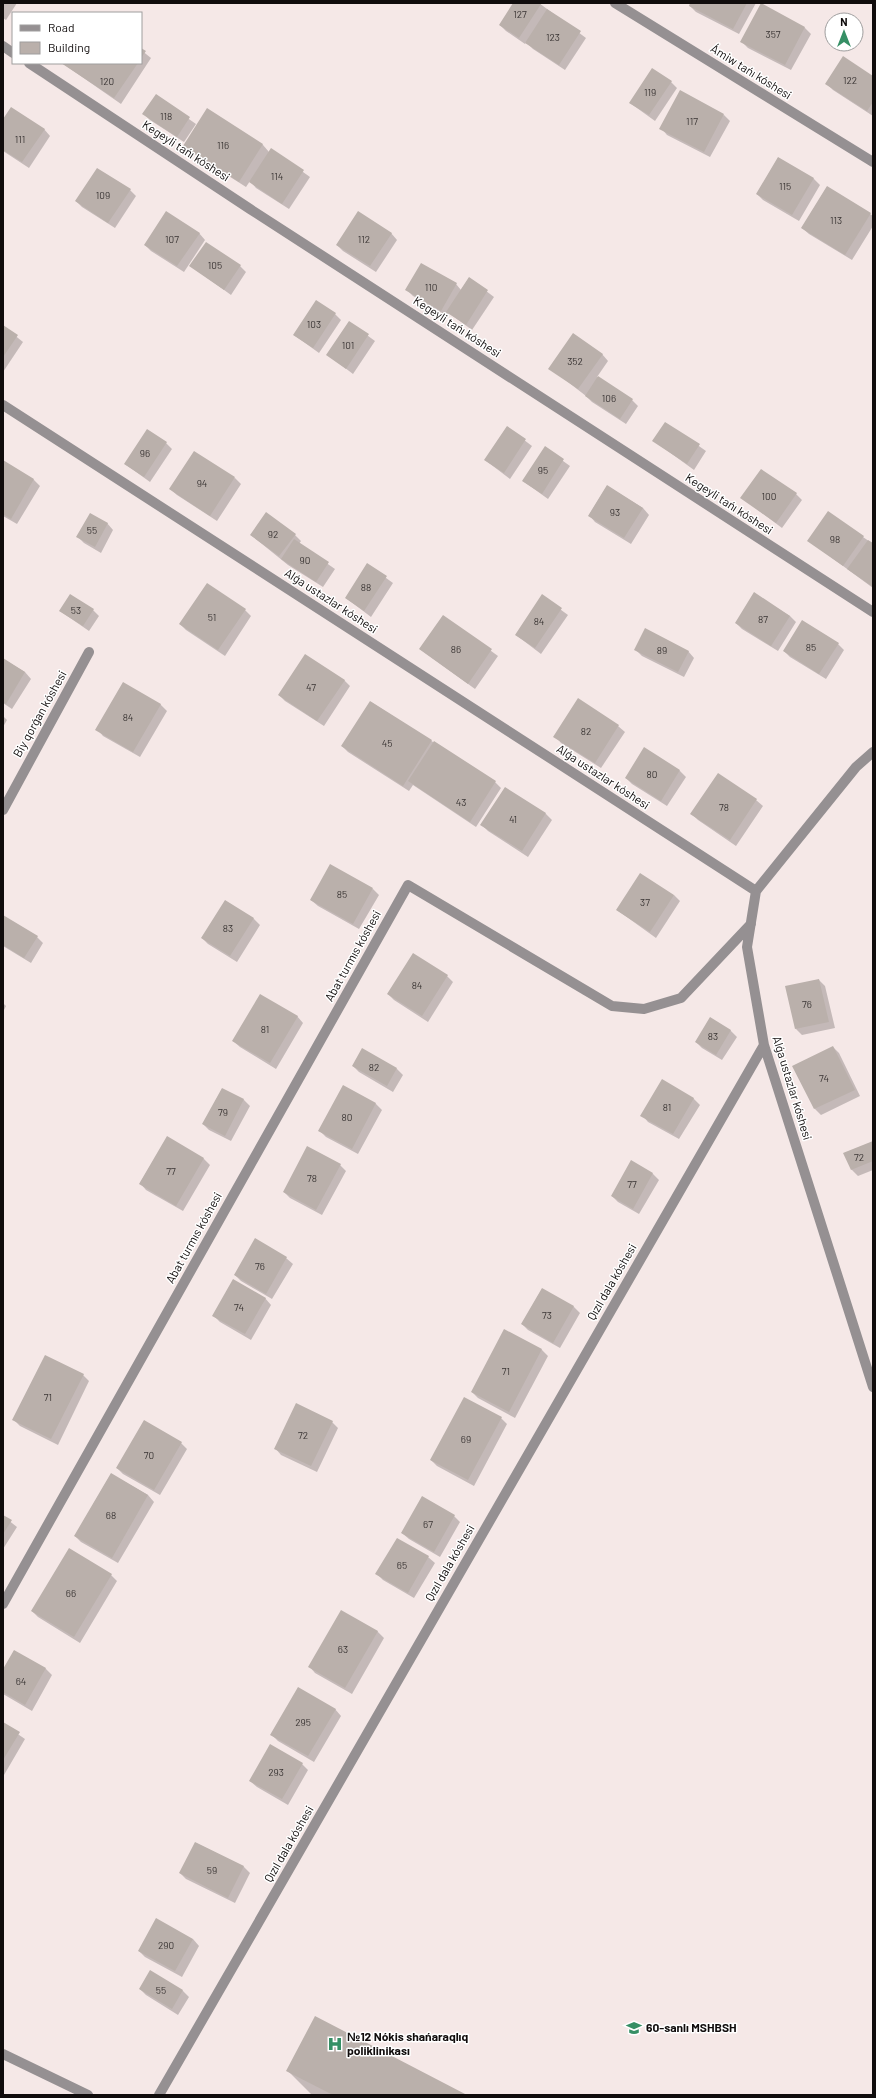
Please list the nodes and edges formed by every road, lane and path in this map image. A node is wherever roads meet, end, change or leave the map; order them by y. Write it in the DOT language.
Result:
graph roads {
  1 [pos="615,3"];
  2 [pos="3,46"];
  3 [pos="12,51"];
  4 [pos="31,64"];
  5 [pos="873,162"];
  6 [pos="3,405"];
  7 [pos="873,612"];
  8 [pos="89,652"];
  9 [pos="873,752"];
  10 [pos="3,810"];
  11 [pos="756,891"];
  12 [pos="751,924"];
  13 [pos="764,1044"];
  14 [pos="873,1387"];
  15 [pos="3,1604"];
  16 [pos="3,2054"];
  17 [pos="88,2095"];
  18 [pos="159,2095"];
  1 -- 5 [label="street, Ámiw tańı kóshesi"];
  2 -- 3 [label="street"];
  4 -- 7 [label="street, Kegeyli tańı kóshesi"];
  6 -- 11 [label="street, Alǵa ustazlar kóshesi"];
  8 -- 10 [label="street, Biy qorǵan kóshesi"];
  9 -- 11 [label="street"];
  11 -- 12 [label="street, Alǵa ustazlar kóshesi"];
  12 -- 13 [label="street, Alǵa ustazlar kóshesi"];
  12 -- 15 [label="street, Abat turmıs kóshesi"];
  13 -- 14 [label="street, Alǵa ustazlar kóshesi"];
  13 -- 18 [label="street, Qızıl dala kóshesi"];
  16 -- 17 [label="street"];
}
